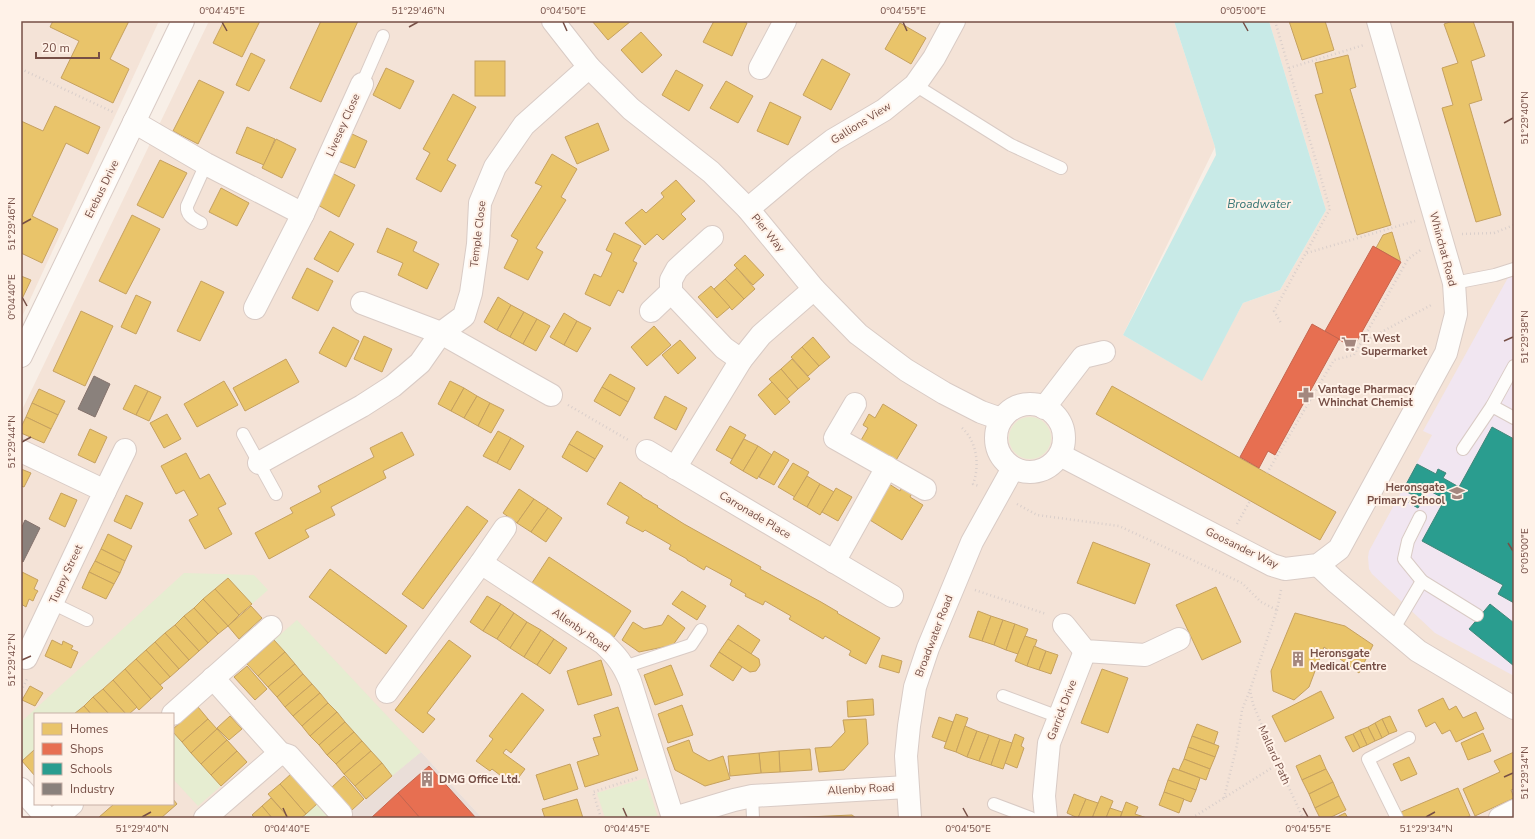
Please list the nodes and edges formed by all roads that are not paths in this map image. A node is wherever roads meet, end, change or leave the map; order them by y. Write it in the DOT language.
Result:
graph roads {
  1 [pos="183,21"];
  2 [pos="553,21"];
  3 [pos="785,21"];
  4 [pos="954,21"];
  5 [pos="1380,30"];
  6 [pos="383,36"];
  7 [pos="589,67"];
  8 [pos="760,68"];
  9 [pos="362,84"];
  10 [pos="915,85"];
  11 [pos="134,122"];
  12 [pos="206,164"];
  13 [pos="1061,168"];
  14 [pos="748,209"];
  15 [pos="303,214"];
  16 [pos="201,223"];
  17 [pos="712,237"];
  18 [pos="1514,269"];
  19 [pos="1454,283"];
  20 [pos="814,289"];
  21 [pos="671,292"];
  22 [pos="362,304"];
  23 [pos="255,308"];
  24 [pos="651,311"];
  25 [pos="441,333"];
  26 [pos="1104,352"];
  27 [pos="21,356"];
  28 [pos="742,360"];
  29 [pos="1514,366"];
  30 [pos="551,395"];
  31 [pos="855,404"];
  32 [pos="1492,406"];
  33 [pos="1044,408"];
  34 [pos="1514,418"];
  35 [pos="1001,419"];
  36 [pos="243,434"];
  37 [pos="1463,449"];
  38 [pos="125,450"];
  39 [pos="21,451"];
  40 [pos="647,451"];
  41 [pos="1060,455"];
  42 [pos="259,464"];
  43 [pos="887,467"];
  44 [pos="675,468"];
  45 [pos="1013,468"];
  46 [pos="925,489"];
  47 [pos="105,491"];
  48 [pos="276,494"];
  49 [pos="1420,517"];
  50 [pos="505,528"];
  51 [pos="834,562"];
  52 [pos="481,563"];
  53 [pos="1318,565"];
  54 [pos="1422,581"];
  55 [pos="892,596"];
  56 [pos="52,603"];
  57 [pos="1477,615"];
  58 [pos="87,620"];
  59 [pos="1064,625"];
  60 [pos="271,627"];
  61 [pos="701,630"];
  62 [pos="1393,630"];
  63 [pos="1179,639"];
  64 [pos="1085,651"];
  65 [pos="26,658"];
  66 [pos="624,667"];
  67 [pos="213,678"];
  68 [pos="387,692"];
  69 [pos="1003,696"];
  70 [pos="1514,708"];
  71 [pos="174,713"];
  72 [pos="1059,717"];
  73 [pos="1408,738"];
  74 [pos="280,752"];
  75 [pos="907,787"];
  76 [pos="21,789"];
  77 [pos="752,796"];
  78 [pos="34,804"];
  79 [pos="994,804"];
  80 [pos="35,805"];
  81 [pos="71,805"];
  82 [pos="1514,811"];
  83 [pos="341,814"];
  84 [pos="47,818"];
  85 [pos="56,818"];
  86 [pos="205,818"];
  87 [pos="673,818"];
  88 [pos="753,818"];
  89 [pos="910,818"];
  90 [pos="1031,818"];
  91 [pos="1046,818"];
  92 [pos="1396,818"];
  93 [pos="1500,818"];
  1 -- 11 [label="street, Erebus Drive"];
  2 -- 7 [label="street, Pier Way"];
  3 -- 8 [label="street"];
  4 -- 10 [label="street, Gallions View"];
  5 -- 19 [label="street, Whinchat Road"];
  6 -- 9 [label="lane, Livesey Close"];
  7 -- 14 [label="street, Pier Way"];
  7 -- 25 [label="street, Temple Close"];
  9 -- 15 [label="street, Livesey Close"];
  10 -- 13 [label="lane"];
  10 -- 14 [label="street, Gallions View"];
  11 -- 12 [label="street"];
  11 -- 27 [label="street, Erebus Drive"];
  12 -- 15 [label="street"];
  12 -- 16 [label="lane"];
  14 -- 20 [label="street, Pier Way"];
  15 -- 23 [label="street, Livesey Close"];
  17 -- 21 [label="street"];
  18 -- 19 [label="lane"];
  19 -- 53 [label="street, Whinchat Road"];
  20 -- 28 [label="street"];
  20 -- 35 [label="street, Pier Way"];
  21 -- 24 [label="street"];
  21 -- 28 [label="street"];
  22 -- 25 [label="street"];
  25 -- 30 [label="street"];
  25 -- 42 [label="street, Temple Close"];
  26 -- 33 [label="street"];
  28 -- 44 [label="street"];
  29 -- 32 [label="lane"];
  31 -- 43 [label="street"];
  32 -- 34 [label="lane"];
  32 -- 37 [label="lane"];
  33 -- 35 [label="street"];
  33 -- 41 [label="street"];
  35 -- 45 [label="street"];
  36 -- 42 [label="lane"];
  38 -- 47 [label="street, Tuppy Street"];
  39 -- 47 [label="street"];
  40 -- 44 [label="street, Carronade Place"];
  41 -- 45 [label="street"];
  41 -- 53 [label="street, Goosander Way"];
  42 -- 48 [label="lane"];
  43 -- 46 [label="street"];
  43 -- 51 [label="street"];
  44 -- 51 [label="street, Carronade Place"];
  45 -- 75 [label="street, Broadwater Road"];
  47 -- 56 [label="street, Tuppy Street"];
  49 -- 54 [label="lane"];
  50 -- 52 [label="street"];
  51 -- 55 [label="street, Carronade Place"];
  52 -- 66 [label="street, Allenby Road"];
  52 -- 68 [label="street"];
  53 -- 62 [label="street"];
  54 -- 57 [label="lane"];
  54 -- 62 [label="lane"];
  56 -- 58 [label="lane"];
  56 -- 65 [label="street, Tuppy Street"];
  59 -- 64 [label="street"];
  60 -- 67 [label="street"];
  61 -- 66 [label="lane"];
  62 -- 70 [label="street"];
  63 -- 64 [label="street"];
  64 -- 72 [label="street, Garrick Drive"];
  66 -- 87 [label="street, Allenby Road"];
  67 -- 71 [label="street"];
  67 -- 74 [label="street"];
  69 -- 72 [label="lane"];
  72 -- 91 [label="street, Garrick Drive"];
  73 -- 92 [label="lane"];
  74 -- 83 [label="street"];
  74 -- 86 [label="street"];
  75 -- 77 [label="street, Allenby Road"];
  75 -- 89 [label="street, Broadwater Road"];
  76 -- 78 [label="street"];
  77 -- 87 [label="street, Allenby Road"];
  77 -- 88 [label="lane"];
  79 -- 90 [label="lane"];
  80 -- 84 [label="street"];
  81 -- 85 [label="street"];
  82 -- 93 [label="street"];
}
